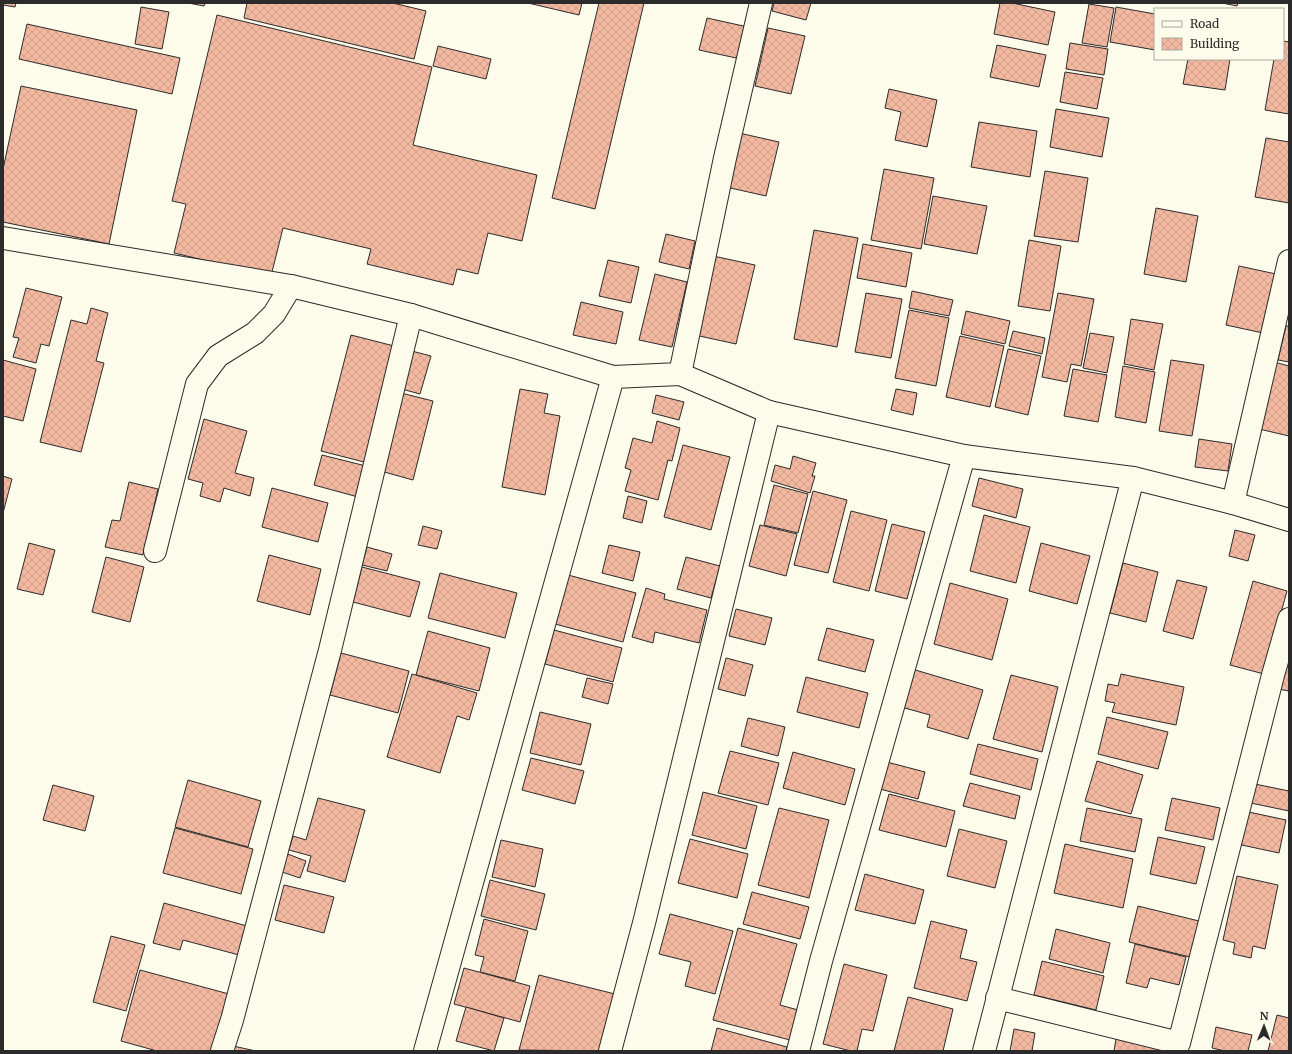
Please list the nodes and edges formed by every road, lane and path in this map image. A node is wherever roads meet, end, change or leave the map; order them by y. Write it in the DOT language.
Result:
graph roads {
  1 [pos="761,3"];
  2 [pos="3,238"];
  3 [pos="1289,260"];
  4 [pos="291,286"];
  5 [pos="411,315"];
  6 [pos="680,374"];
  7 [pos="613,377"];
  8 [pos="769,412"];
  9 [pos="964,456"];
  10 [pos="1133,478"];
  11 [pos="1233,504"];
  12 [pos="1289,520"];
  13 [pos="155,551"];
  14 [pos="1289,619"];
  15 [pos="998,998"];
  16 [pos="222,1051"];
  17 [pos="425,1051"];
  18 [pos="610,1051"];
  19 [pos="798,1051"];
  20 [pos="984,1051"];
  1 -- 6 [label="street"];
  2 -- 4 [label="street"];
  3 -- 11 [label="street"];
  4 -- 5 [label="street"];
  4 -- 13 [label="street"];
  5 -- 7 [label="street"];
  5 -- 16 [label="street"];
  6 -- 7 [label="street"];
  6 -- 8 [label="street"];
  7 -- 17 [label="street"];
  8 -- 9 [label="street"];
  8 -- 18 [label="street"];
  9 -- 10 [label="street"];
  9 -- 19 [label="street"];
  10 -- 11 [label="street"];
  10 -- 15 [label="street"];
  11 -- 12 [label="street"];
  14 -- 15 [label="street"];
  15 -- 20 [label="street"];
}
